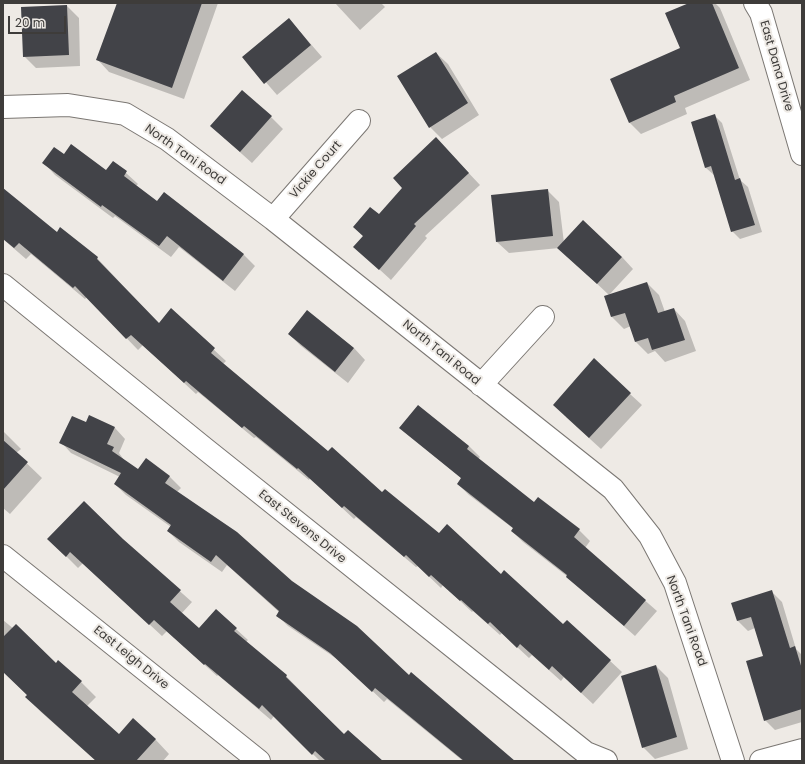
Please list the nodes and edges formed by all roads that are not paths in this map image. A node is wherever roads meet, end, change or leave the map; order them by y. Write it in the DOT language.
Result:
graph roads {
  1 [pos="755,3"];
  2 [pos="3,107"];
  3 [pos="359,120"];
  4 [pos="802,154"];
  5 [pos="273,219"];
  6 [pos="3,285"];
  7 [pos="543,317"];
  8 [pos="481,385"];
  9 [pos="3,556"];
  10 [pos="802,750"];
  11 [pos="259,761"];
  12 [pos="606,761"];
  13 [pos="732,761"];
  14 [pos="761,761"];
  1 -- 4 [label="street, East Dana Drive"];
  2 -- 5 [label="street, North Tani Road"];
  3 -- 5 [label="street, Vickie Court"];
  5 -- 8 [label="street, North Tani Road"];
  6 -- 12 [label="street, East Stevens Drive"];
  7 -- 8 [label="street"];
  8 -- 13 [label="street, North Tani Road"];
  9 -- 11 [label="street, East Leigh Drive"];
  10 -- 14 [label="street"];
}
